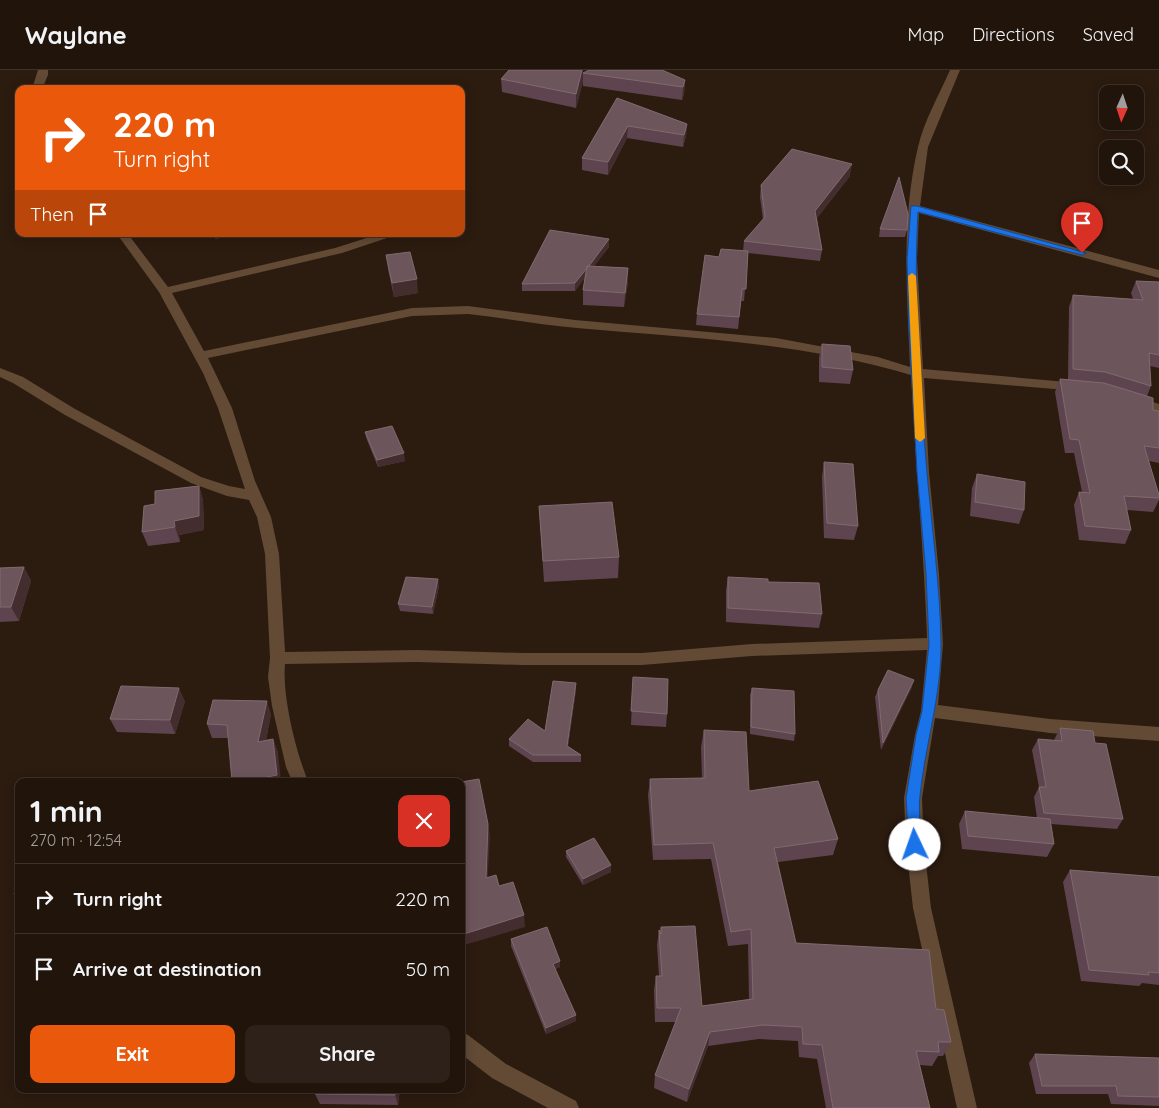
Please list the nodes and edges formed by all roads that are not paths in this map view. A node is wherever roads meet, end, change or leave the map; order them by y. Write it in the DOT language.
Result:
graph roads {
  1 [pos="43,70"];
  2 [pos="955,70"];
  3 [pos="39,85"];
  4 [pos="914,208"];
  5 [pos="124,237"];
  6 [pos="380,237"];
  7 [pos="1159,274"];
  8 [pos="165,291"];
  9 [pos="200,356"];
  10 [pos="0,372"];
  11 [pos="917,373"];
  12 [pos="1090,389"];
  13 [pos="1125,397"];
  14 [pos="1159,408"];
  15 [pos="254,496"];
  16 [pos="935,644"];
  17 [pos="278,658"];
  18 [pos="929,711"];
  19 [pos="1159,734"];
  20 [pos="299,778"];
  21 [pos="465,1045"];
  22 [pos="569,1108"];
  23 [pos="967,1108"];
  1 -- 3 [label="street"];
  2 -- 4 [label="street"];
  4 -- 7 [label="street"];
  4 -- 11 [label="street"];
  5 -- 8 [label="street"];
  6 -- 8 [label="street"];
  8 -- 9 [label="street"];
  9 -- 11 [label="street"];
  9 -- 15 [label="street"];
  10 -- 15 [label="street"];
  11 -- 12 [label="street"];
  11 -- 16 [label="street"];
  13 -- 14 [label="street"];
  15 -- 17 [label="street"];
  16 -- 17 [label="street"];
  16 -- 18 [label="street"];
  17 -- 20 [label="street"];
  18 -- 19 [label="street"];
  18 -- 23 [label="street"];
  21 -- 22 [label="street"];
}
